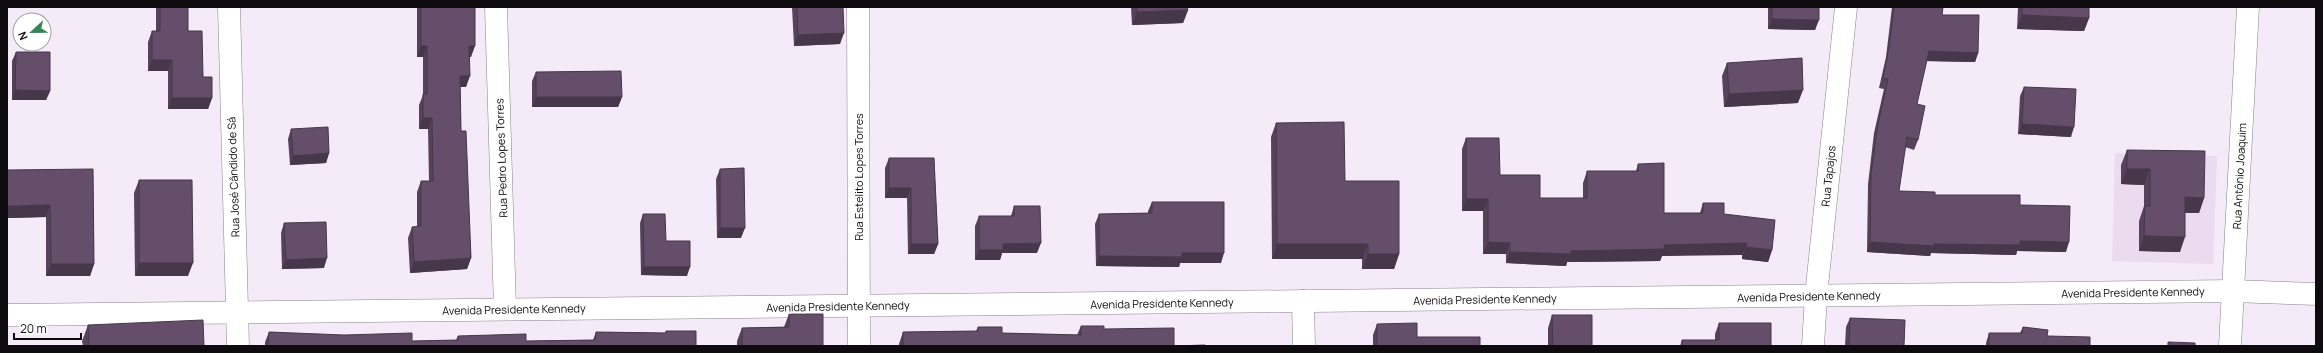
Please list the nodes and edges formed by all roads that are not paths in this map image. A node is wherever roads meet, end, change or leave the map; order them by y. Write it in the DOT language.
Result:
graph roads {
  1 [pos="229,7"];
  2 [pos="496,7"];
  3 [pos="858,7"];
  4 [pos="1846,7"];
  5 [pos="2248,7"];
  6 [pos="2232,291"];
  7 [pos="2316,294"];
  8 [pos="1816,296"];
  9 [pos="1303,301"];
  10 [pos="859,306"];
  11 [pos="506,309"];
  12 [pos="237,312"];
  13 [pos="7,315"];
  14 [pos="238,346"];
  15 [pos="859,346"];
  16 [pos="1304,346"];
  17 [pos="1813,346"];
  18 [pos="2230,346"];
  1 -- 12 [label="street, Rua José Cândido de Sá"];
  2 -- 11 [label="street, Rua Pedro Lopes Torres"];
  3 -- 10 [label="street, Rua Estelito Lopes Torres"];
  4 -- 8 [label="street, Rua Tapajos"];
  5 -- 6 [label="street, Rua Antônio Joaquim"];
  6 -- 7 [label="street, Avenida Presidente Kennedy"];
  6 -- 8 [label="street, Avenida Presidente Kennedy"];
  6 -- 18 [label="street, Rua Antônio Joaquim"];
  8 -- 9 [label="street, Avenida Presidente Kennedy"];
  8 -- 17 [label="street, Rua Tapajos"];
  9 -- 10 [label="street, Avenida Presidente Kennedy"];
  9 -- 16 [label="street"];
  10 -- 11 [label="street, Avenida Presidente Kennedy"];
  10 -- 15 [label="street, Rua Estelito Lopes Torres"];
  11 -- 12 [label="street, Avenida Presidente Kennedy"];
  12 -- 13 [label="street, Avenida Presidente Kennedy"];
  12 -- 14 [label="street, Rua José Cândido de Sá"];
}
